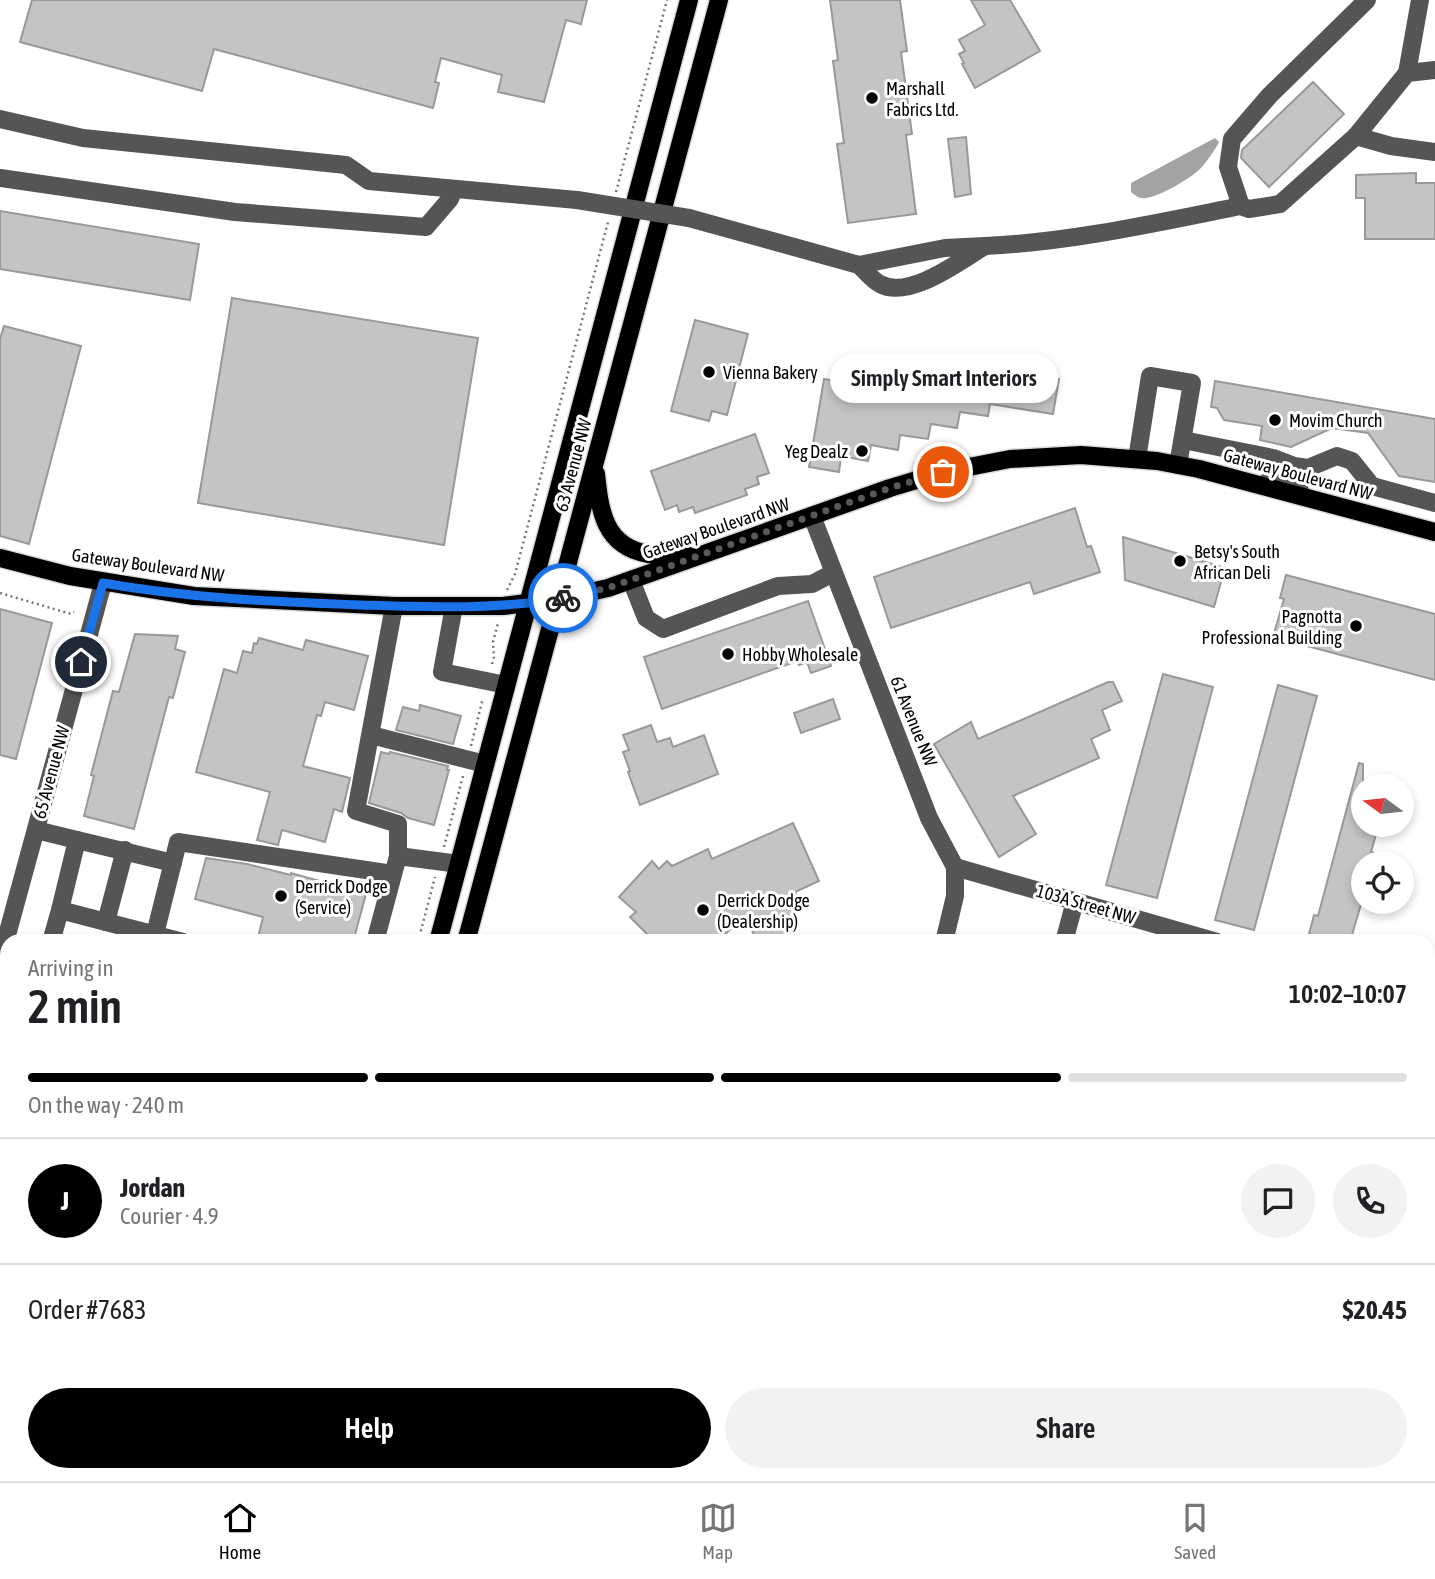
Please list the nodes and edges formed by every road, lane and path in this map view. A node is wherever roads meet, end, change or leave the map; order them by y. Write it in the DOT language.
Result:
graph roads {
  1 [pos="667,0"];
  2 [pos="689,0"];
  3 [pos="719,0"];
  4 [pos="1367,0"];
  5 [pos="1420,0"];
  6 [pos="1435,70"];
  7 [pos="1407,73"];
  8 [pos="0,119"];
  9 [pos="1356,136"];
  10 [pos="1435,152"];
  11 [pos="0,177"];
  12 [pos="454,190"];
  13 [pos="614,200"];
  14 [pos="1241,206"];
  15 [pos="611,213"];
  16 [pos="985,246"];
  17 [pos="859,265"];
  18 [pos="1182,440"];
  19 [pos="1137,459"];
  20 [pos="595,464"];
  21 [pos="1178,466"];
  22 [pos="1292,470"];
  23 [pos="1263,485"];
  24 [pos="1301,496"];
  25 [pos="1435,503"];
  26 [pos="812,516"];
  27 [pos="1435,532"];
  28 [pos="701,555"];
  29 [pos="0,558"];
  30 [pos="833,573"];
  31 [pos="631,580"];
  32 [pos="103,583"];
  33 [pos="508,587"];
  34 [pos="0,593"];
  35 [pos="558,599"];
  36 [pos="529,603"];
  37 [pos="454,606"];
  38 [pos="503,606"];
  39 [pos="394,607"];
  40 [pos="74,612"];
  41 [pos="487,681"];
  42 [pos="506,685"];
  43 [pos="371,735"];
  44 [pos="467,759"];
  45 [pos="485,764"];
  46 [pos="36,831"];
  47 [pos="77,840"];
  48 [pos="124,850"];
  49 [pos="398,856"];
  50 [pos="439,862"];
  51 [pos="173,863"];
  52 [pos="458,864"];
  53 [pos="954,867"];
  54 [pos="393,874"];
  55 [pos="1075,901"];
  56 [pos="60,910"];
  57 [pos="106,922"];
  58 [pos="7,934"];
  59 [pos="53,934"];
  60 [pos="155,934"];
  61 [pos="378,934"];
  62 [pos="420,934"];
  63 [pos="440,934"];
  64 [pos="468,934"];
  65 [pos="946,934"];
  66 [pos="1066,934"];
  67 [pos="1178,934"];
  1 -- 13 [label="path"];
  2 -- 36 [label="main road, 63 Avenue NW"];
  3 -- 20 [label="main road, 63 Avenue NW"];
  4 -- 14 [label="street"];
  5 -- 7 [label="street"];
  6 -- 7 [label="street"];
  7 -- 9 [label="street"];
  8 -- 12 [label="street"];
  9 -- 10 [label="street"];
  9 -- 14 [label="street"];
  11 -- 12 [label="street"];
  12 -- 17 [label="street, bridge"];
  14 -- 16 [label="street"];
  15 -- 33 [label="path"];
  16 -- 17 [label="street"];
  16 -- 17 [label="street"];
  18 -- 19 [label="street"];
  18 -- 21 [label="street"];
  18 -- 22 [label="street"];
  19 -- 21 [label="main road, Gateway Boulevard NW"];
  19 -- 26 [label="main road, Gateway Boulevard NW"];
  20 -- 28 [label="main road"];
  20 -- 35 [label="main road, 63 Avenue NW"];
  21 -- 23 [label="main road, Gateway Boulevard NW"];
  22 -- 23 [label="street"];
  22 -- 24 [label="street"];
  22 -- 25 [label="street"];
  23 -- 24 [label="main road, Gateway Boulevard NW"];
  24 -- 27 [label="main road, Gateway Boulevard NW"];
  26 -- 28 [label="main road, Gateway Boulevard NW"];
  26 -- 30 [label="street, 61 Avenue NW"];
  28 -- 31 [label="main road, Gateway Boulevard NW"];
  29 -- 32 [label="main road, Gateway Boulevard NW"];
  30 -- 31 [label="street"];
  30 -- 53 [label="street, 61 Avenue NW"];
  31 -- 35 [label="main road, Gateway Boulevard NW"];
  32 -- 39 [label="main road, Gateway Boulevard NW"];
  32 -- 46 [label="street, 65 Avenue NW"];
  34 -- 40 [label="path"];
  35 -- 36 [label="main road, Gateway Boulevard NW"];
  35 -- 64 [label="main road, 63 Avenue NW"];
  36 -- 38 [label="main road, Gateway Boulevard NW"];
  36 -- 42 [label="main road, 63 Avenue NW"];
  37 -- 38 [label="main road, Gateway Boulevard NW"];
  37 -- 39 [label="main road, Gateway Boulevard NW"];
  37 -- 41 [label="street"];
  38 -- 41 [label="path"];
  39 -- 43 [label="street"];
  41 -- 42 [label="street"];
  41 -- 44 [label="path"];
  42 -- 45 [label="main road, 63 Avenue NW"];
  43 -- 44 [label="street"];
  43 -- 49 [label="street"];
  44 -- 45 [label="street"];
  44 -- 50 [label="path"];
  45 -- 52 [label="main road, 63 Avenue NW"];
  46 -- 47 [label="street"];
  46 -- 58 [label="street, 65 Avenue NW"];
  47 -- 48 [label="street"];
  47 -- 56 [label="street"];
  48 -- 51 [label="street"];
  48 -- 57 [label="street"];
  49 -- 50 [label="street"];
  49 -- 54 [label="street"];
  50 -- 52 [label="street"];
  50 -- 62 [label="path"];
  51 -- 54 [label="street"];
  51 -- 60 [label="street"];
  52 -- 63 [label="main road, 63 Avenue NW"];
  53 -- 55 [label="street, 103A Street NW"];
  53 -- 65 [label="street, 61 Avenue NW"];
  54 -- 61 [label="street"];
  55 -- 66 [label="street"];
  55 -- 67 [label="street, 103A Street NW"];
  56 -- 57 [label="street"];
  56 -- 59 [label="street"];
  57 -- 60 [label="street"];
}
